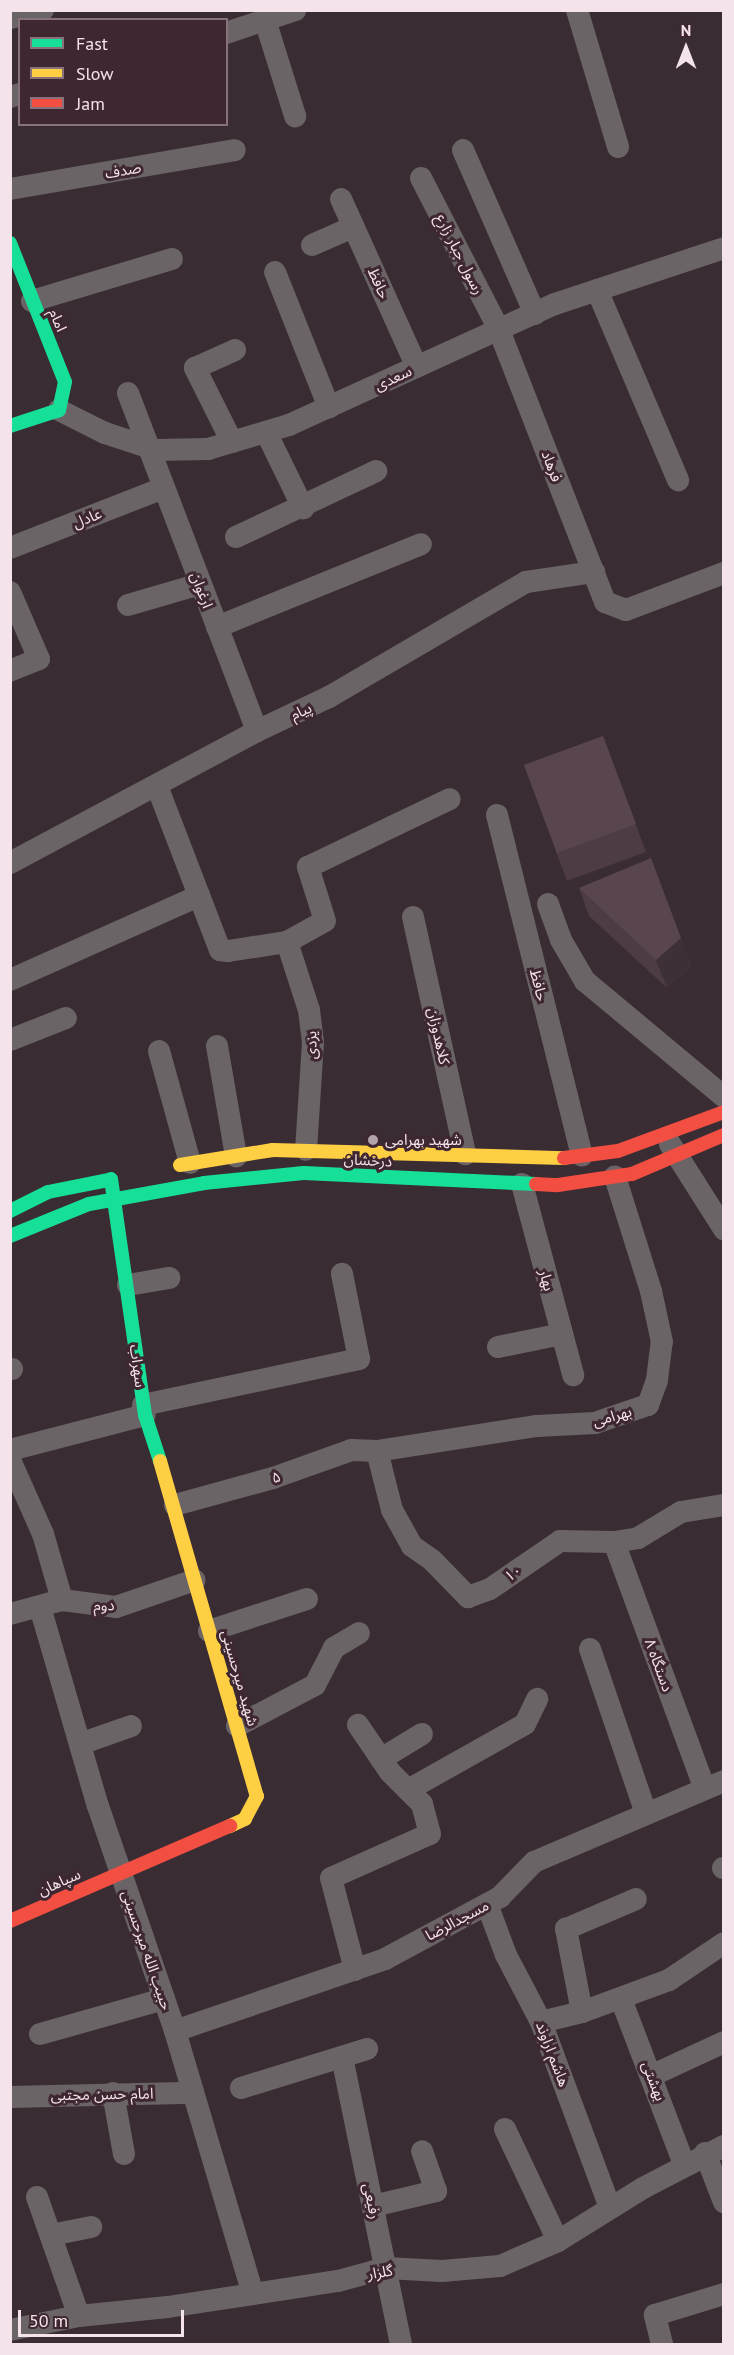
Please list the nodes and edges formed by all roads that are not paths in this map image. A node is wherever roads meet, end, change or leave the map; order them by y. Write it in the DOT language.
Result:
graph roads {
  1 [pos="43,10"];
  2 [pos="295,10"];
  3 [pos="578,10"];
  4 [pos="10,18"];
  5 [pos="265,20"];
  6 [pos="228,32"];
  7 [pos="295,116"];
  8 [pos="618,147"];
  9 [pos="235,150"];
  10 [pos="463,150"];
  11 [pos="421,178"];
  12 [pos="10,189"];
  13 [pos="341,199"];
  14 [pos="354,227"];
  15 [pos="312,244"];
  16 [pos="11,248"];
  17 [pos="723,248"];
  18 [pos="172,259"];
  19 [pos="275,272"];
  20 [pos="597,290"];
  21 [pos="32,302"];
  22 [pos="535,314"];
  23 [pos="499,330"];
  24 [pos="235,350"];
  25 [pos="417,367"];
  26 [pos="128,393"];
  27 [pos="329,408"];
  28 [pos="59,410"];
  29 [pos="10,426"];
  30 [pos="266,432"];
  31 [pos="232,442"];
  32 [pos="148,448"];
  33 [pos="376,471"];
  34 [pos="678,480"];
  35 [pos="164,488"];
  36 [pos="303,508"];
  37 [pos="236,537"];
  38 [pos="421,544"];
  39 [pos="10,548"];
  40 [pos="594,572"];
  41 [pos="723,573"];
  42 [pos="200,584"];
  43 [pos="10,592"];
  44 [pos="128,605"];
  45 [pos="15,615"];
  46 [pos="217,627"];
  47 [pos="10,671"];
  48 [pos="257,731"];
  49 [pos="157,786"];
  50 [pos="450,799"];
  51 [pos="497,815"];
  52 [pos="10,863"];
  53 [pos="199,896"];
  54 [pos="548,904"];
  55 [pos="413,917"];
  56 [pos="287,942"];
  57 [pos="10,980"];
  58 [pos="66,1018"];
  59 [pos="10,1040"];
  60 [pos="217,1046"];
  61 [pos="159,1052"];
  62 [pos="723,1097"];
  63 [pos="723,1112"];
  64 [pos="664,1134"];
  65 [pos="723,1135"];
  66 [pos="306,1150"];
  67 [pos="465,1154"];
  68 [pos="676,1155"];
  69 [pos="236,1156"];
  70 [pos="582,1156"];
  71 [pos="190,1163"];
  72 [pos="167,1167"];
  73 [pos="615,1177"];
  74 [pos="522,1184"];
  75 [pos="116,1199"];
  76 [pos="10,1211"];
  77 [pos="723,1229"];
  78 [pos="10,1236"];
  79 [pos="342,1274"];
  80 [pos="169,1278"];
  81 [pos="128,1285"];
  82 [pos="562,1334"];
  83 [pos="498,1347"];
  84 [pos="573,1375"];
  85 [pos="144,1410"];
  86 [pos="10,1450"];
  87 [pos="377,1451"];
  88 [pos="10,1460"];
  89 [pos="175,1505"];
  90 [pos="723,1505"];
  91 [pos="614,1542"];
  92 [pos="195,1580"];
  93 [pos="307,1599"];
  94 [pos="63,1600"];
  95 [pos="40,1607"];
  96 [pos="10,1614"];
  97 [pos="209,1631"];
  98 [pos="359,1633"];
  99 [pos="590,1649"];
  100 [pos="537,1700"];
  101 [pos="358,1725"];
  102 [pos="131,1726"];
  103 [pos="237,1726"];
  104 [pos="422,1734"];
  105 [pos="80,1744"];
  106 [pos="381,1759"];
  107 [pos="713,1784"];
  108 [pos="408,1790"];
  109 [pos="645,1811"];
  110 [pos="121,1873"];
  111 [pos="636,1899"];
  112 [pos="487,1904"];
  113 [pos="10,1921"];
  114 [pos="723,1942"];
  115 [pos="355,1970"];
  116 [pos="621,1998"];
  117 [pos="164,1999"];
  118 [pos="582,2012"];
  119 [pos="541,2022"];
  120 [pos="175,2031"];
  121 [pos="40,2034"];
  122 [pos="723,2042"];
  123 [pos="367,2049"];
  124 [pos="342,2057"];
  125 [pos="653,2075"];
  126 [pos="241,2088"];
  127 [pos="113,2093"];
  128 [pos="194,2093"];
  129 [pos="10,2097"];
  130 [pos="505,2129"];
  131 [pos="714,2149"];
  132 [pos="422,2151"];
  133 [pos="124,2154"];
  134 [pos="684,2164"];
  135 [pos="38,2197"];
  136 [pos="723,2202"];
  137 [pos="373,2206"];
  138 [pos="610,2208"];
  139 [pos="91,2227"];
  140 [pos="51,2235"];
  141 [pos="558,2241"];
  142 [pos="386,2268"];
  143 [pos="254,2294"];
  144 [pos="723,2294"];
  145 [pos="79,2316"];
  146 [pos="10,2330"];
  147 [pos="401,2344"];
  148 [pos="662,2344"];
  1 -- 4 [label="street"];
  2 -- 5 [label="street"];
  3 -- 8 [label="street"];
  5 -- 6 [label="street"];
  5 -- 7 [label="street"];
  9 -- 12 [label="street, صدف"];
  10 -- 22 [label="street"];
  11 -- 23 [label="street, رسول جبار زارع"];
  13 -- 14 [label="street, حافظ"];
  14 -- 15 [label="street"];
  14 -- 25 [label="street, حافظ"];
  16 -- 21 [label="main road, امام"];
  17 -- 20 [label="street, سعدی"];
  18 -- 21 [label="street"];
  19 -- 27 [label="street"];
  20 -- 22 [label="street, سعدی"];
  20 -- 34 [label="street"];
  21 -- 28 [label="main road, امام"];
  22 -- 23 [label="street, سعدی"];
  23 -- 25 [label="street, سعدی"];
  23 -- 40 [label="street, فرهاد"];
  24 -- 31 [label="street"];
  25 -- 27 [label="street, سعدی"];
  26 -- 32 [label="street, ارغوان"];
  27 -- 30 [label="street, سعدی"];
  28 -- 29 [label="main road"];
  28 -- 32 [label="street, سعدی"];
  30 -- 31 [label="street, سعدی"];
  30 -- 36 [label="street"];
  31 -- 32 [label="street, سعدی"];
  32 -- 35 [label="street, ارغوان"];
  33 -- 36 [label="street"];
  35 -- 39 [label="street, عادل"];
  35 -- 42 [label="street, ارغوان"];
  36 -- 37 [label="street"];
  38 -- 46 [label="street"];
  40 -- 41 [label="street, فرهاد"];
  40 -- 48 [label="street, پیام"];
  42 -- 44 [label="street"];
  42 -- 46 [label="street, ارغوان"];
  43 -- 45 [label="street"];
  45 -- 47 [label="street"];
  46 -- 48 [label="street, ارغوان"];
  48 -- 49 [label="street, پیام"];
  49 -- 52 [label="street, پیام"];
  49 -- 53 [label="street"];
  50 -- 56 [label="street"];
  51 -- 70 [label="street, حافظ"];
  53 -- 56 [label="street"];
  53 -- 57 [label="street"];
  54 -- 62 [label="street"];
  55 -- 67 [label="street, کلاهدوزان"];
  56 -- 66 [label="street, یزدی"];
  58 -- 59 [label="street"];
  60 -- 69 [label="street"];
  61 -- 71 [label="street"];
  63 -- 64 [label="main road, درخشان"];
  64 -- 68 [label="street"];
  64 -- 70 [label="main road, درخشان"];
  65 -- 68 [label="main road, درخشان"];
  66 -- 67 [label="main road, درخشان"];
  66 -- 69 [label="main road, درخشان"];
  67 -- 70 [label="main road, درخشان"];
  68 -- 73 [label="main road, درخشان"];
  68 -- 77 [label="street"];
  69 -- 71 [label="main road, درخشان"];
  71 -- 72 [label="main road, درخشان"];
  73 -- 74 [label="main road, درخشان"];
  73 -- 87 [label="street, بهرامی"];
  74 -- 75 [label="main road, درخشان"];
  74 -- 82 [label="street, بهار"];
  75 -- 76 [label="main road, سهراب"];
  75 -- 78 [label="main road, درخشان"];
  75 -- 81 [label="main road, سهراب"];
  79 -- 85 [label="street"];
  80 -- 81 [label="street"];
  81 -- 85 [label="main road, سهراب"];
  82 -- 83 [label="street"];
  82 -- 84 [label="street, بهار"];
  85 -- 86 [label="street"];
  85 -- 89 [label="main road, شهید میرحسینی"];
  87 -- 89 [label="street, ۵"];
  87 -- 91 [label="street, ۱۰"];
  88 -- 94 [label="street"];
  89 -- 92 [label="main road, شهید میرحسینی"];
  90 -- 91 [label="street, ۱۰"];
  91 -- 107 [label="street, ۸ دستگاه"];
  92 -- 94 [label="street, دوم"];
  92 -- 97 [label="main road, شهید میرحسینی"];
  93 -- 97 [label="street"];
  94 -- 95 [label="street, دوم"];
  95 -- 96 [label="street, دوم"];
  95 -- 105 [label="street, حبیب الله میرحسینی"];
  97 -- 103 [label="main road, شهید میرحسینی"];
  98 -- 103 [label="street"];
  99 -- 109 [label="street"];
  100 -- 108 [label="street"];
  101 -- 106 [label="street"];
  102 -- 105 [label="street"];
  103 -- 110 [label="main road, شهید میرحسینی"];
  104 -- 106 [label="street"];
  105 -- 110 [label="street, حبیب الله میرحسینی"];
  106 -- 108 [label="street"];
  107 -- 109 [label="street, مسجدالرضا"];
  108 -- 115 [label="street"];
  109 -- 112 [label="street, مسجدالرضا"];
  110 -- 113 [label="main road, سپاهان"];
  110 -- 117 [label="street, حبیب الله میرحسینی"];
  111 -- 118 [label="street"];
  112 -- 115 [label="street, مسجدالرضا"];
  112 -- 119 [label="street, هاشم اراوند"];
  114 -- 116 [label="street"];
  115 -- 120 [label="street, مسجدالرضا"];
  116 -- 118 [label="street"];
  116 -- 125 [label="street, بهشتی"];
  117 -- 120 [label="street, حبیب الله میرحسینی"];
  117 -- 121 [label="street"];
  118 -- 119 [label="street"];
  119 -- 138 [label="street, هاشم اراوند"];
  120 -- 128 [label="street, حبیب الله میرحسینی"];
  122 -- 125 [label="street"];
  123 -- 124 [label="street"];
  124 -- 126 [label="street"];
  124 -- 137 [label="street, رفیعی"];
  125 -- 134 [label="street, بهشتی"];
  127 -- 128 [label="street, امام حسن مجتبی"];
  127 -- 129 [label="street, امام حسن مجتبی"];
  127 -- 133 [label="street"];
  128 -- 143 [label="street, حبیب الله میرحسینی"];
  130 -- 141 [label="street"];
  131 -- 134 [label="street, گلزار"];
  131 -- 136 [label="street"];
  132 -- 137 [label="street"];
  134 -- 138 [label="street, گلزار"];
  135 -- 140 [label="street"];
  137 -- 142 [label="street, رفیعی"];
  138 -- 141 [label="street, گلزار"];
  139 -- 140 [label="street"];
  140 -- 145 [label="street"];
  141 -- 142 [label="street, گلزار"];
  142 -- 143 [label="street, گلزار"];
  142 -- 147 [label="street, رفیعی"];
  143 -- 145 [label="street, گلزار"];
  144 -- 148 [label="street"];
  145 -- 146 [label="street, گلزار"];
}
